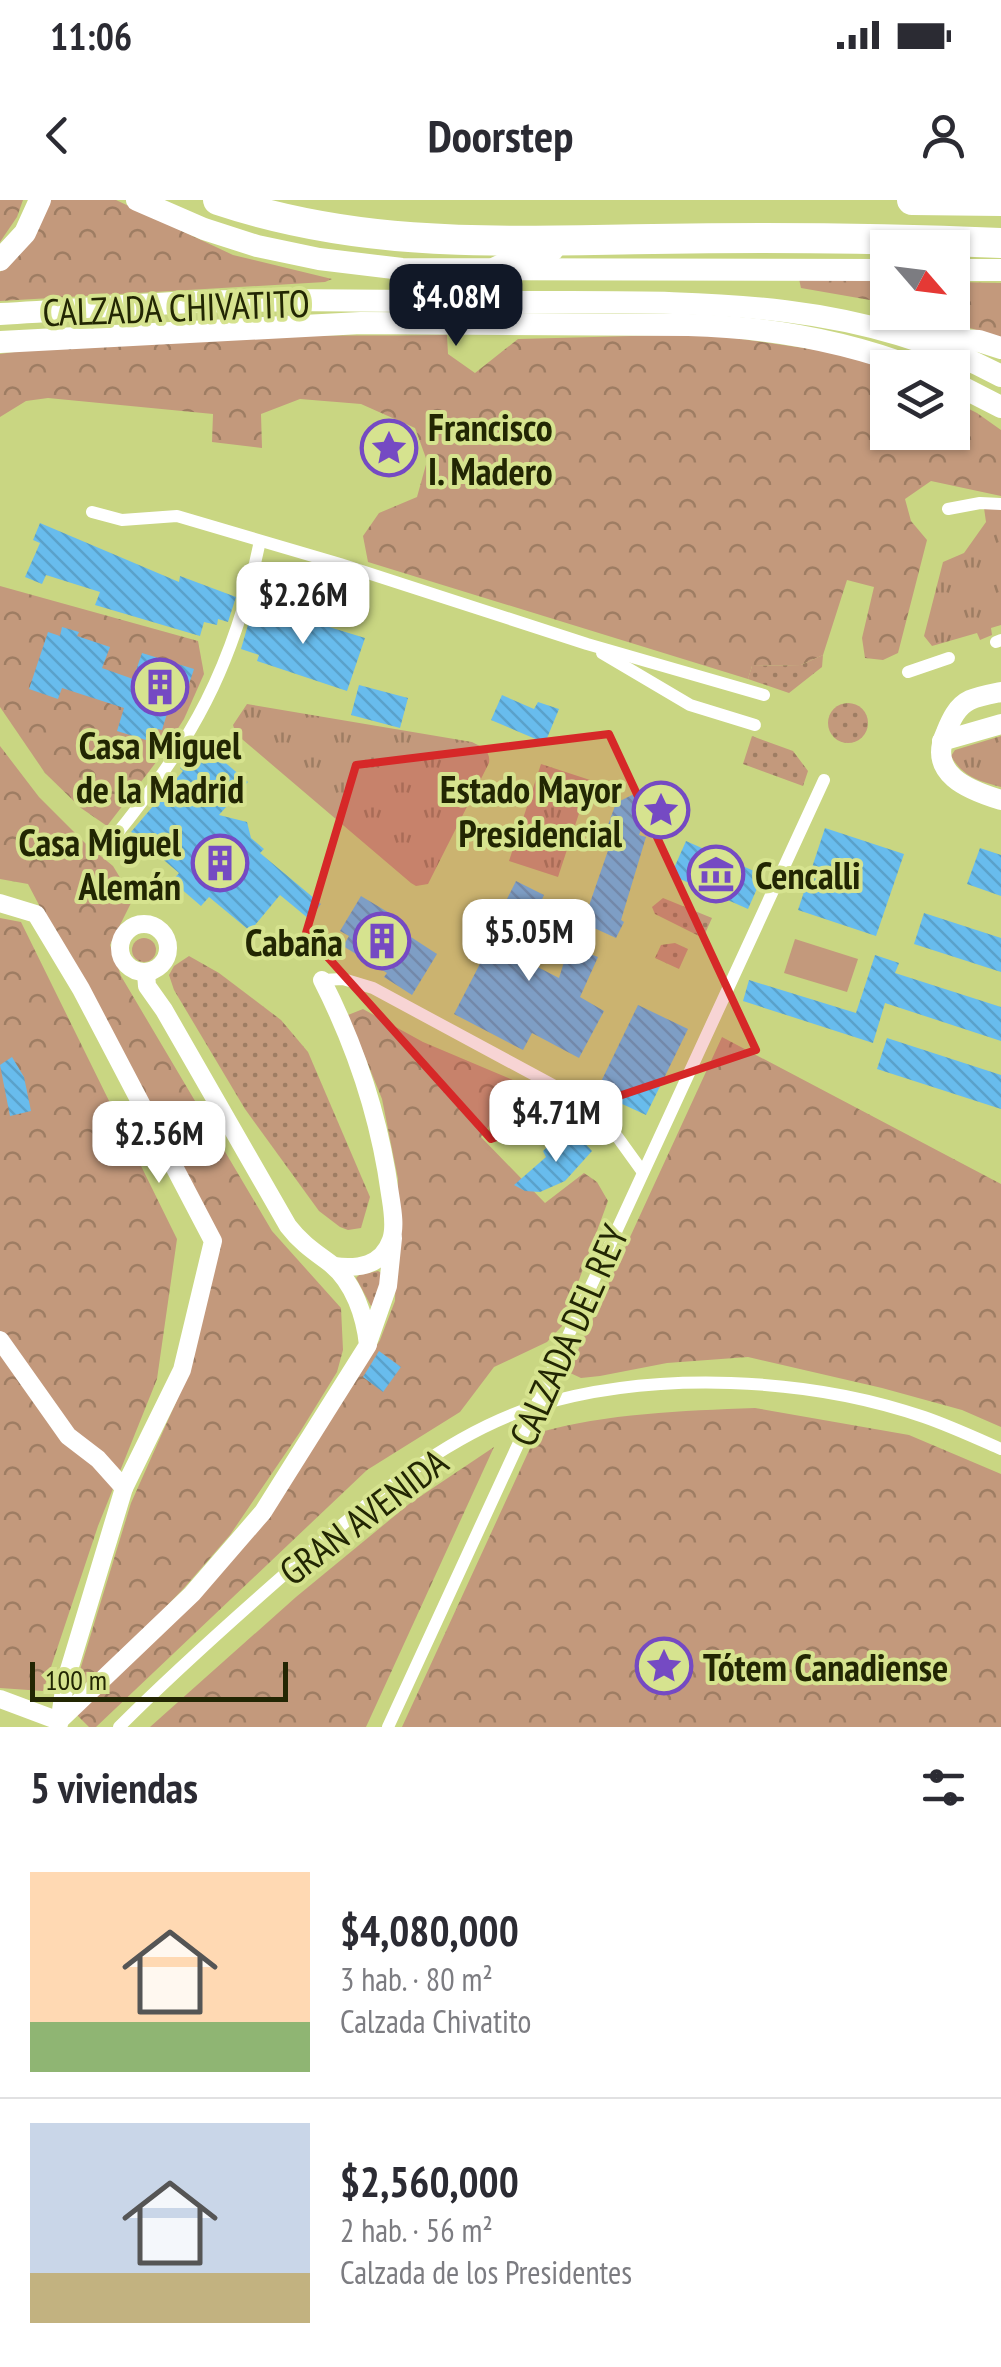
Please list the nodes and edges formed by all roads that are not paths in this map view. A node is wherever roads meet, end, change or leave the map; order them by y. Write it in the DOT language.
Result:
graph roads {
  1 [pos="40,200"];
  2 [pos="136,200"];
  3 [pos="218,200"];
  4 [pos="912,200"];
  5 [pos="257,201"];
  6 [pos="1001,202"];
  7 [pos="1001,226"];
  8 [pos="566,240"];
  9 [pos="1001,242"];
  10 [pos="870,252"];
  11 [pos="970,252"];
  12 [pos="1001,253"];
  13 [pos="0,260"];
  14 [pos="870,270"];
  15 [pos="970,270"];
  16 [pos="1001,270"];
  17 [pos="498,271"];
  18 [pos="0,314"];
  19 [pos="912,340"];
  20 [pos="0,342"];
  21 [pos="1001,348"];
  22 [pos="870,352"];
  23 [pos="1001,376"];
  24 [pos="970,391"];
  25 [pos="1001,407"];
  26 [pos="1001,504"];
  27 [pos="948,509"];
  28 [pos="92,512"];
  29 [pos="260,542"];
  30 [pos="587,644"];
  31 [pos="949,658"];
  32 [pos="908,672"];
  33 [pos="1001,692"];
  34 [pos="764,696"];
  35 [pos="755,724"];
  36 [pos="1001,724"];
  37 [pos="942,741"];
  38 [pos="824,780"];
  39 [pos="1001,800"];
  40 [pos="111,840"];
  41 [pos="0,903"];
  42 [pos="146,972"];
  43 [pos="322,980"];
  44 [pos="642,1171"];
  45 [pos="393,1238"];
  46 [pos="334,1266"];
  47 [pos="0,1340"];
  48 [pos="368,1344"];
  49 [pos="536,1406"];
  50 [pos="1001,1449"];
  51 [pos="124,1488"];
  52 [pos="0,1700"];
  53 [pos="60,1724"];
  54 [pos="120,1727"];
  55 [pos="388,1727"];
  1 -- 13 [label="main road"];
  2 -- 17 [label="main road"];
  3 -- 8 [label="highway"];
  4 -- 6 [label="highway"];
  5 -- 7 [label="highway"];
  5 -- 10 [label="highway"];
  8 -- 9 [label="highway"];
  8 -- 17 [label="highway"];
  11 -- 12 [label="highway"];
  14 -- 17 [label="main road"];
  15 -- 16 [label="main road"];
  18 -- 19 [label="main road, CALZADA CHIVATITO"];
  19 -- 21 [label="main road"];
  19 -- 23 [label="main road, CALZADA CHIVATITO"];
  20 -- 22 [label="main road, CALZADA CHIVATITO"];
  24 -- 25 [label="main road"];
  26 -- 27 [label="street"];
  28 -- 29 [label="street"];
  29 -- 30 [label="street"];
  29 -- 40 [label="street"];
  30 -- 34 [label="street"];
  30 -- 35 [label="street"];
  31 -- 32 [label="street"];
  33 -- 37 [label="street"];
  36 -- 37 [label="street"];
  37 -- 39 [label="street"];
  38 -- 44 [label="street, CALZADA DEL REY"];
  41 -- 51 [label="street"];
  42 -- 46 [label="street"];
  43 -- 44 [label="street"];
  43 -- 45 [label="street"];
  44 -- 49 [label="street, CALZADA DEL REY"];
  45 -- 46 [label="street"];
  45 -- 48 [label="street"];
  46 -- 48 [label="street"];
  47 -- 51 [label="street"];
  48 -- 53 [label="street"];
  49 -- 50 [label="street, GRAN AVENIDA"];
  49 -- 54 [label="street, GRAN AVENIDA"];
  49 -- 55 [label="street, CALZADA DEL REY"];
  51 -- 53 [label="street"];
  52 -- 53 [label="street"];
}
